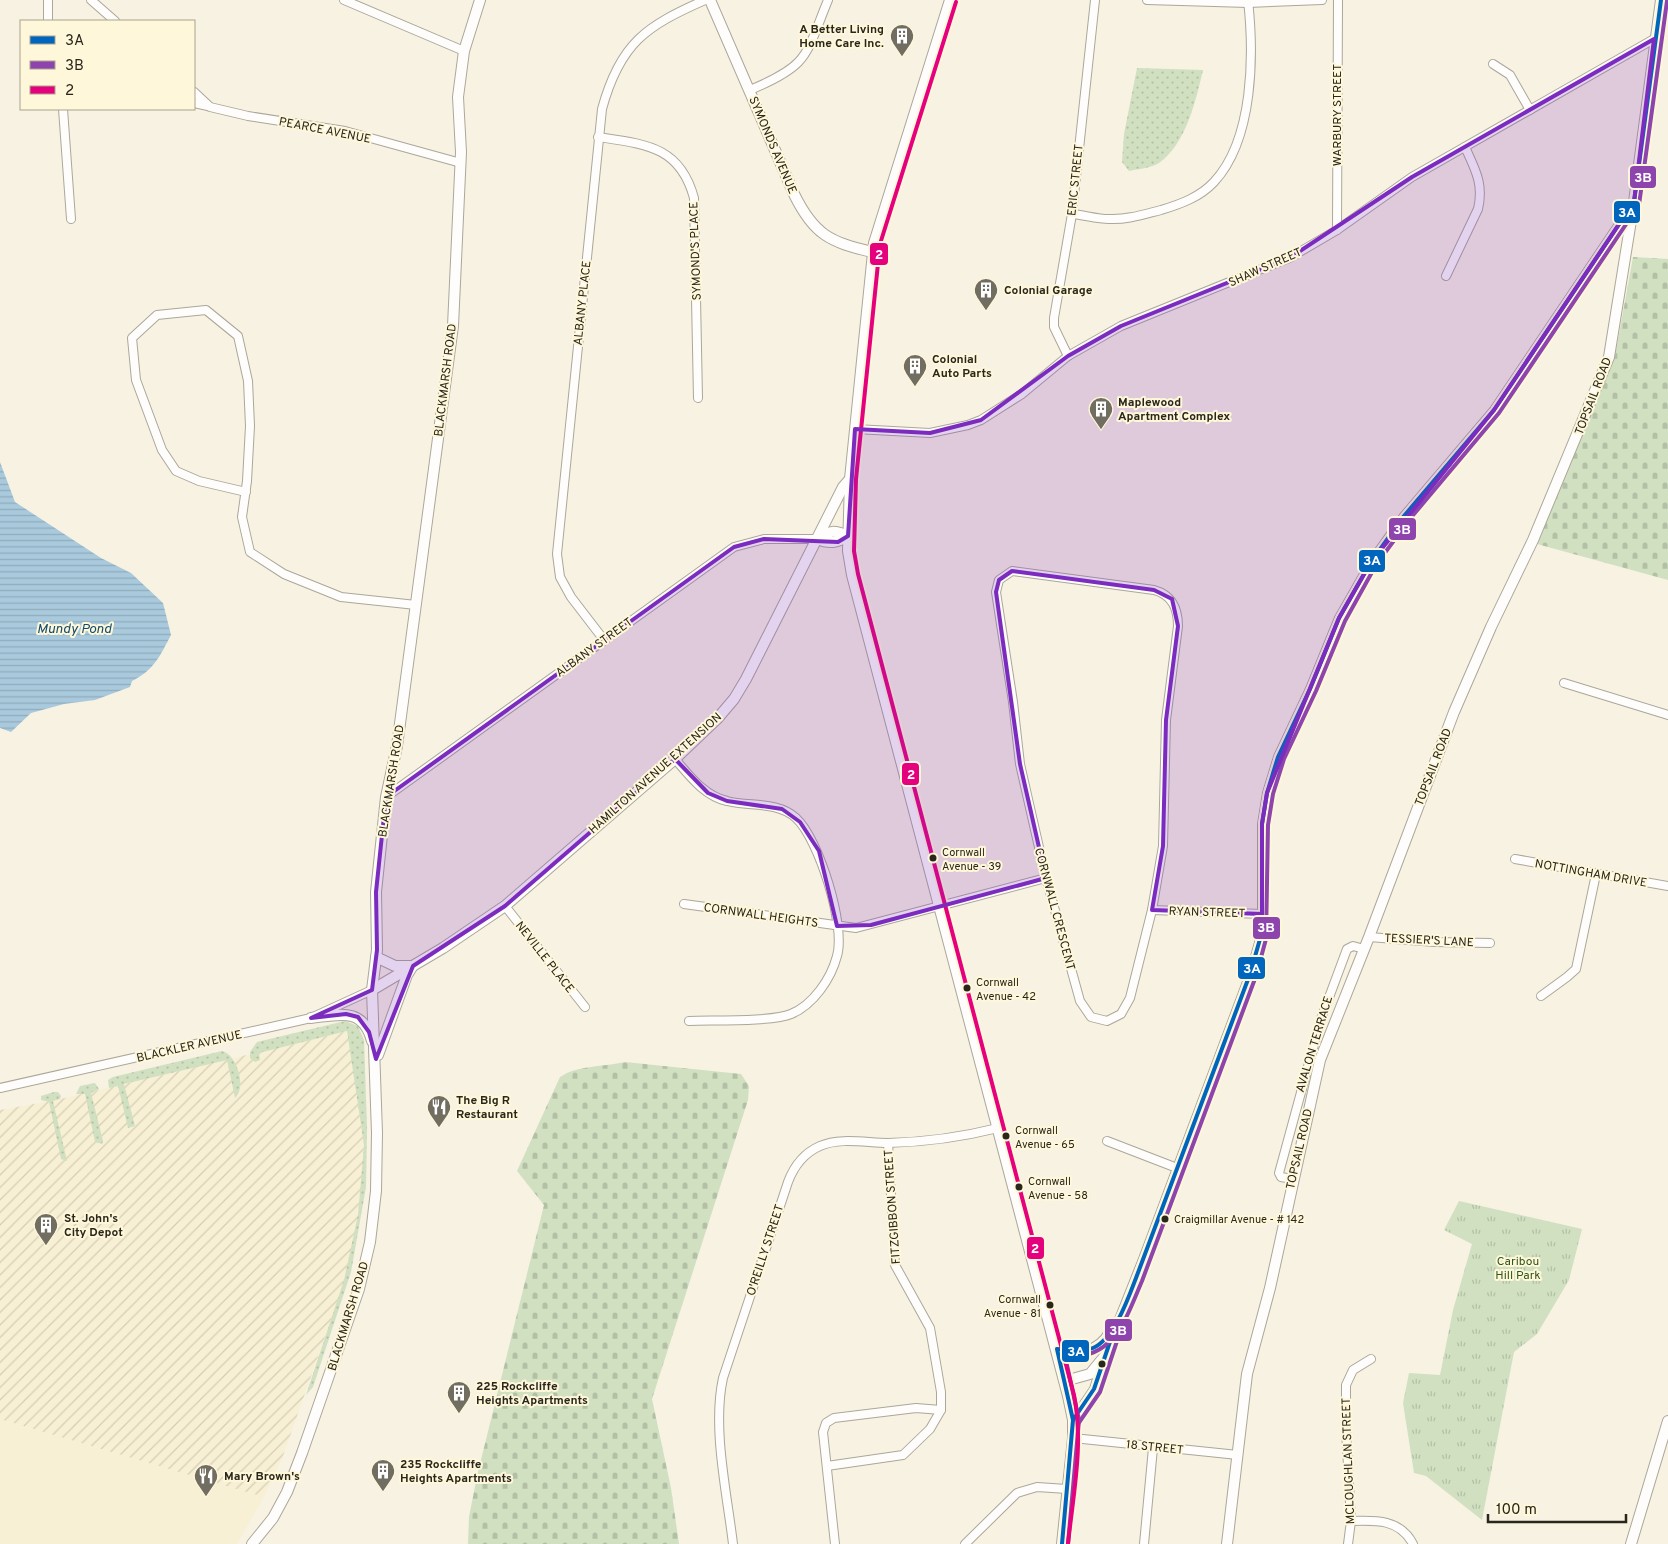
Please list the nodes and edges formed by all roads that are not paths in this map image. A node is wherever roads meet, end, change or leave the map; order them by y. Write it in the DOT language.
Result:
graph roads {
  1 [pos="48,0"];
  2 [pos="92,0"];
  3 [pos="344,0"];
  4 [pos="480,0"];
  5 [pos="705,0"];
  6 [pos="710,0"];
  7 [pos="828,0"];
  8 [pos="950,0"];
  9 [pos="1094,0"];
  10 [pos="1146,0"];
  11 [pos="1322,0"];
  12 [pos="1338,0"];
  13 [pos="1660,0"];
  14 [pos="1248,1"];
  15 [pos="48,20"];
  16 [pos="114,20"];
  17 [pos="1654,39"];
  18 [pos="464,51"];
  19 [pos="1493,64"];
  20 [pos="750,90"];
  21 [pos="195,93"];
  22 [pos="195,103"];
  23 [pos="210,107"];
  24 [pos="63,110"];
  25 [pos="1530,110"];
  26 [pos="598,137"];
  27 [pos="1465,147"];
  28 [pos="461,163"];
  29 [pos="1634,202"];
  30 [pos="1072,214"];
  31 [pos="71,219"];
  32 [pos="1337,230"];
  33 [pos="872,252"];
  34 [pos="1446,276"];
  35 [pos="1068,356"];
  36 [pos="698,398"];
  37 [pos="855,429"];
  38 [pos="850,479"];
  39 [pos="246,492"];
  40 [pos="848,536"];
  41 [pos="817,540"];
  42 [pos="416,605"];
  43 [pos="604,640"];
  44 [pos="1564,683"];
  45 [pos="1668,715"];
  46 [pos="674,759"];
  47 [pos="386,796"];
  48 [pos="1515,859"];
  49 [pos="1596,874"];
  50 [pos="1046,878"];
  51 [pos="1668,886"];
  52 [pos="684,904"];
  53 [pos="505,906"];
  54 [pos="940,906"];
  55 [pos="1152,910"];
  56 [pos="1262,914"];
  57 [pos="837,926"];
  58 [pos="1369,937"];
  59 [pos="1490,943"];
  60 [pos="1364,949"];
  61 [pos="376,957"];
  62 [pos="413,966"];
  63 [pos="372,990"];
  64 [pos="1541,996"];
  65 [pos="585,1007"];
  66 [pos="311,1018"];
  67 [pos="689,1021"];
  68 [pos="376,1059"];
  69 [pos="0,1088"];
  70 [pos="998,1128"];
  71 [pos="1107,1141"];
  72 [pos="888,1143"];
  73 [pos="1177,1168"];
  74 [pos="1292,1179"];
  75 [pos="1119,1315"];
  76 [pos="1057,1349"];
  77 [pos="1104,1357"];
  78 [pos="1371,1359"];
  79 [pos="1065,1381"];
  80 [pos="941,1410"];
  81 [pos="1073,1420"];
  82 [pos="1668,1421"];
  83 [pos="1073,1438"];
  84 [pos="1153,1448"];
  85 [pos="1238,1455"];
  86 [pos="827,1466"];
  87 [pos="1067,1489"];
  88 [pos="1350,1520"];
  89 [pos="252,1544"];
  90 [pos="734,1544"];
  91 [pos="835,1544"];
  92 [pos="965,1544"];
  93 [pos="1062,1544"];
  94 [pos="1144,1544"];
  95 [pos="1227,1544"];
  96 [pos="1348,1544"];
  97 [pos="1414,1544"];
  98 [pos="1631,1544"];
  1 -- 15 [label="street"];
  2 -- 16 [label="street"];
  3 -- 18 [label="street"];
  4 -- 18 [label="street, BLACKMARSH ROAD"];
  5 -- 26 [label="street, ALBANY PLACE"];
  6 -- 20 [label="street, SYMONDS AVENUE"];
  7 -- 20 [label="street"];
  8 -- 33 [label="street"];
  9 -- 30 [label="street, ERIC STREET"];
  10 -- 14 [label="street"];
  11 -- 14 [label="street"];
  12 -- 32 [label="street, WARBURY STREET"];
  13 -- 17 [label="street, TOPSAIL ROAD"];
  14 -- 30 [label="street"];
  17 -- 25 [label="street, SHAW STREET"];
  17 -- 29 [label="street, TOPSAIL ROAD"];
  18 -- 28 [label="street, BLACKMARSH ROAD"];
  19 -- 25 [label="street"];
  20 -- 33 [label="street, SYMONDS AVENUE"];
  21 -- 23 [label="street, PEARCE AVENUE"];
  22 -- 23 [label="street"];
  23 -- 28 [label="street, PEARCE AVENUE"];
  24 -- 31 [label="street"];
  25 -- 27 [label="street, SHAW STREET"];
  26 -- 36 [label="street, SYMOND'S PLACE"];
  26 -- 43 [label="street, ALBANY PLACE"];
  27 -- 32 [label="street, SHAW STREET"];
  27 -- 34 [label="street"];
  28 -- 42 [label="street, BLACKMARSH ROAD"];
  29 -- 56 [label="street"];
  29 -- 58 [label="street, TOPSAIL ROAD"];
  30 -- 35 [label="street, ERIC STREET"];
  32 -- 35 [label="street, SHAW STREET"];
  33 -- 37 [label="street"];
  35 -- 37 [label="street, SHAW STREET"];
  37 -- 38 [label="street"];
  38 -- 40 [label="street"];
  38 -- 41 [label="street, HAMILTON AVENUE EXTENSION"];
  39 -- 39 [label="street"];
  39 -- 42 [label="street"];
  40 -- 41 [label="street, ALBANY STREET"];
  40 -- 54 [label="street"];
  41 -- 43 [label="street, ALBANY STREET"];
  41 -- 46 [label="street, HAMILTON AVENUE EXTENSION"];
  42 -- 47 [label="street, BLACKMARSH ROAD"];
  43 -- 47 [label="street, ALBANY STREET"];
  44 -- 45 [label="street"];
  46 -- 53 [label="street, HAMILTON AVENUE EXTENSION"];
  46 -- 57 [label="street, CORNWALL HEIGHTS"];
  47 -- 61 [label="street, BLACKMARSH ROAD"];
  48 -- 49 [label="street, NOTTINGHAM DRIVE"];
  49 -- 51 [label="street, NOTTINGHAM DRIVE"];
  49 -- 64 [label="street"];
  50 -- 54 [label="street, CORNWALL HEIGHTS"];
  50 -- 55 [label="street, CORNWALL CRESCENT"];
  50 -- 55 [label="street, CORNWALL CRESCENT"];
  52 -- 57 [label="street, CORNWALL HEIGHTS"];
  53 -- 62 [label="street, HAMILTON AVENUE EXTENSION"];
  53 -- 65 [label="street, NEVILLE PLACE"];
  54 -- 57 [label="street, CORNWALL HEIGHTS"];
  54 -- 70 [label="street"];
  55 -- 56 [label="street, RYAN STREET"];
  56 -- 73 [label="street"];
  57 -- 67 [label="street, CORNWALL HEIGHTS"];
  58 -- 59 [label="street, TESSIER'S LANE"];
  58 -- 60 [label="street, TOPSAIL ROAD"];
  60 -- 74 [label="street, TOPSAIL ROAD"];
  60 -- 74 [label="street, AVALON TERRACE"];
  61 -- 62 [label="street"];
  61 -- 63 [label="street, BLACKMARSH ROAD"];
  62 -- 63 [label="street, HAMILTON AVENUE EXTENSION"];
  62 -- 68 [label="street"];
  63 -- 66 [label="street, BLACKLER AVENUE"];
  63 -- 68 [label="street, BLACKMARSH ROAD"];
  66 -- 68 [label="street"];
  66 -- 69 [label="street, BLACKLER AVENUE"];
  68 -- 89 [label="street, BLACKMARSH ROAD"];
  70 -- 72 [label="street, O'REILLY STREET"];
  70 -- 76 [label="street"];
  71 -- 73 [label="street"];
  72 -- 80 [label="street, FITZGIBBON STREET"];
  72 -- 90 [label="street, O'REILLY STREET"];
  73 -- 75 [label="street"];
  74 -- 85 [label="street, TOPSAIL ROAD"];
  75 -- 76 [label="street"];
  75 -- 77 [label="street"];
  76 -- 79 [label="street"];
  77 -- 79 [label="street"];
  77 -- 81 [label="street"];
  78 -- 88 [label="street, MCLOUGHLAN STREET"];
  79 -- 81 [label="street"];
  80 -- 86 [label="street"];
  80 -- 86 [label="street"];
  81 -- 83 [label="street"];
  82 -- 98 [label="street"];
  83 -- 84 [label="street, 18 STREET"];
  83 -- 87 [label="street"];
  84 -- 85 [label="street, 18 STREET"];
  84 -- 94 [label="street"];
  85 -- 95 [label="street, TOPSAIL ROAD"];
  86 -- 91 [label="street"];
  87 -- 92 [label="street"];
  87 -- 93 [label="street"];
  88 -- 96 [label="street, MCLOUGHLAN STREET"];
  88 -- 97 [label="street"];
}
